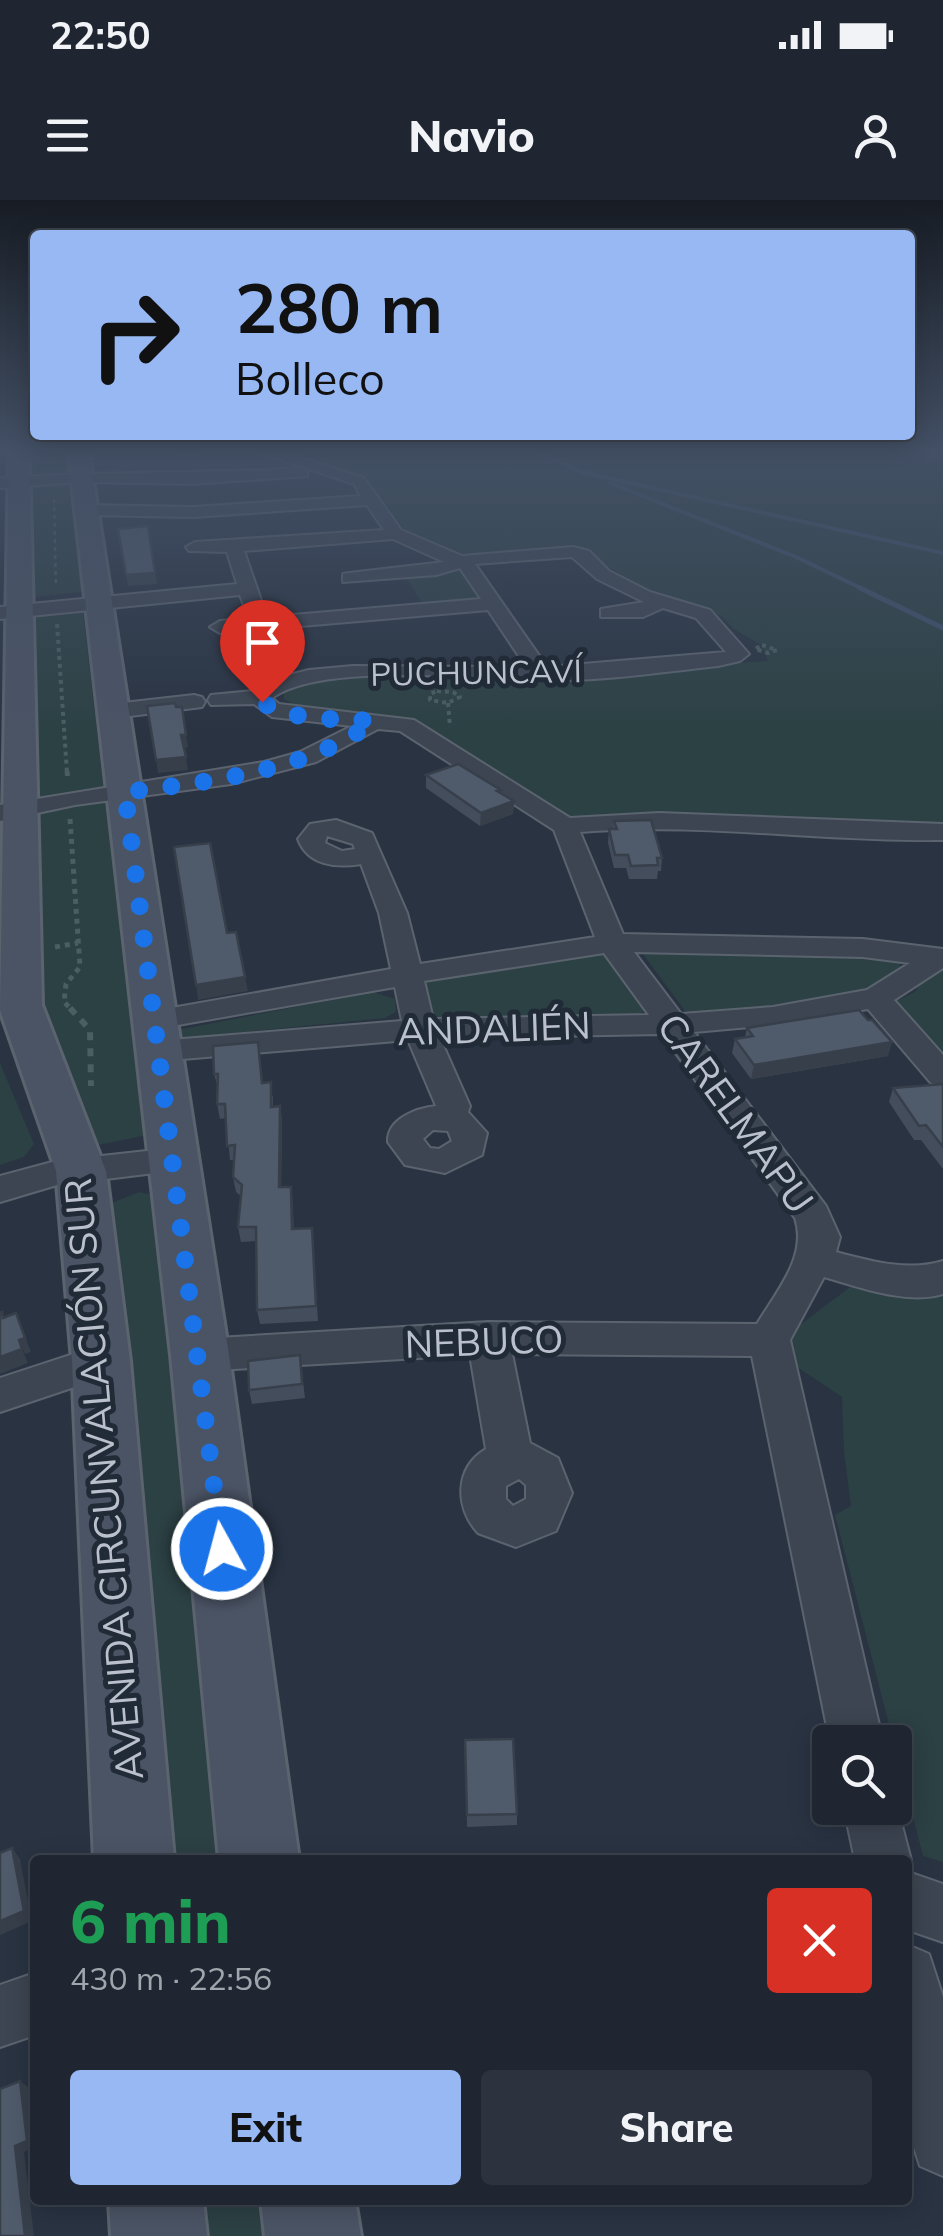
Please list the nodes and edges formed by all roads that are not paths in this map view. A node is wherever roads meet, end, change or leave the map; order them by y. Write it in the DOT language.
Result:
graph roads {
  1 [pos="12,543"];
  2 [pos="92,543"];
  3 [pos="274,543"];
  4 [pos="416,543"];
  5 [pos="234,546"];
  6 [pos="195,547"];
  7 [pos="460,562"];
  8 [pos="397,574"];
  9 [pos="349,578"];
  10 [pos="244,585"];
  11 [pos="99,599"];
  12 [pos="661,600"];
  13 [pos="494,604"];
  14 [pos="10,607"];
  15 [pos="418,610"];
  16 [pos="608,613"];
  17 [pos="260,624"];
  18 [pos="220,628"];
  19 [pos="540,672"];
  20 [pos="260,697"];
  21 [pos="219,700"];
  22 [pos="194,702"];
  23 [pos="114,711"];
  24 [pos="374,721"];
  25 [pos="10,724"];
  26 [pos="125,792"];
  27 [pos="10,812"];
  28 [pos="565,826"];
  29 [pos="943,832"];
  30 [pos="371,854"];
  31 [pos="612,943"];
  32 [pos="939,958"];
  33 [pos="406,976"];
  34 [pos="876,998"];
  35 [pos="10,1007"];
  36 [pos="671,1024"];
  37 [pos="420,1029"];
  38 [pos="157,1035"];
  39 [pos="943,1076"];
  40 [pos="448,1118"];
  41 [pos="174,1160"];
  42 [pos="81,1171"];
  43 [pos="0,1189"];
  44 [pos="814,1260"];
  45 [pos="943,1276"];
  46 [pos="488,1338"];
  47 [pos="769,1340"];
  48 [pos="200,1355"];
  49 [pos="101,1361"];
  50 [pos="0,1395"];
  51 [pos="511,1462"];
  52 [pos="853,1725"];
  53 [pos="875,1825"];
  54 [pos="134,1855"];
  55 [pos="258,1855"];
  56 [pos="882,1855"];
  57 [pos="912,1902"];
  58 [pos="943,1913"];
  59 [pos="912,1994"];
  60 [pos="30,2006"];
  61 [pos="0,2016"];
  62 [pos="943,2143"];
  63 [pos="156,2205"];
  64 [pos="309,2205"];
  65 [pos="158,2236"];
  66 [pos="313,2236"];
  1 -- 14 [label="main road, AVENIDA CIRCUNVALACIÓN SUR"];
  2 -- 11 [label="main road"];
  3 -- 5 [label="street"];
  4 -- 7 [label="street"];
  5 -- 6 [label="street"];
  5 -- 10 [label="street"];
  7 -- 8 [label="street"];
  7 -- 12 [label="street"];
  7 -- 13 [label="street"];
  8 -- 9 [label="street"];
  8 -- 15 [label="street"];
  10 -- 11 [label="street"];
  10 -- 17 [label="street"];
  11 -- 14 [label="street"];
  11 -- 23 [label="main road"];
  12 -- 16 [label="street"];
  12 -- 19 [label="street, PUCHUNCAVÍ"];
  13 -- 15 [label="street"];
  13 -- 19 [label="street"];
  14 -- 25 [label="main road, AVENIDA CIRCUNVALACIÓN SUR"];
  15 -- 17 [label="street"];
  17 -- 18 [label="street"];
  19 -- 20 [label="street, PUCHUNCAVÍ"];
  20 -- 21 [label="street, PUCHUNCAVÍ"];
  20 -- 24 [label="street"];
  22 -- 23 [label="street"];
  23 -- 26 [label="main road"];
  24 -- 26 [label="street"];
  24 -- 28 [label="street"];
  25 -- 27 [label="main road, AVENIDA CIRCUNVALACIÓN SUR"];
  26 -- 27 [label="street"];
  26 -- 38 [label="main road"];
  27 -- 35 [label="main road, AVENIDA CIRCUNVALACIÓN SUR"];
  28 -- 29 [label="street"];
  28 -- 31 [label="street, CARELMAPU"];
  30 -- 33 [label="street"];
  31 -- 32 [label="street, ANDALIÉN"];
  31 -- 33 [label="street, ANDALIÉN"];
  31 -- 36 [label="street, CARELMAPU"];
  32 -- 34 [label="street, ANDALIÉN"];
  33 -- 37 [label="street"];
  33 -- 38 [label="street, ANDALIÉN"];
  34 -- 36 [label="street, ANDALIÉN"];
  34 -- 39 [label="street"];
  35 -- 42 [label="main road, AVENIDA CIRCUNVALACIÓN SUR"];
  36 -- 37 [label="street, ANDALIÉN"];
  36 -- 44 [label="street, CARELMAPU"];
  37 -- 38 [label="street, ANDALIÉN"];
  37 -- 40 [label="street"];
  38 -- 41 [label="main road"];
  41 -- 42 [label="street"];
  41 -- 48 [label="main road"];
  42 -- 43 [label="street"];
  42 -- 49 [label="main road, AVENIDA CIRCUNVALACIÓN SUR"];
  44 -- 45 [label="street"];
  44 -- 47 [label="street, CARELMAPU"];
  46 -- 47 [label="street, NEBUCO"];
  46 -- 48 [label="street, NEBUCO"];
  46 -- 51 [label="street"];
  47 -- 52 [label="street"];
  48 -- 55 [label="main road"];
  49 -- 50 [label="street"];
  49 -- 54 [label="main road, AVENIDA CIRCUNVALACIÓN SUR"];
  53 -- 56 [label="street"];
  57 -- 58 [label="street"];
  59 -- 62 [label="street"];
  60 -- 61 [label="street"];
  63 -- 65 [label="main road"];
  64 -- 66 [label="main road"];
}
